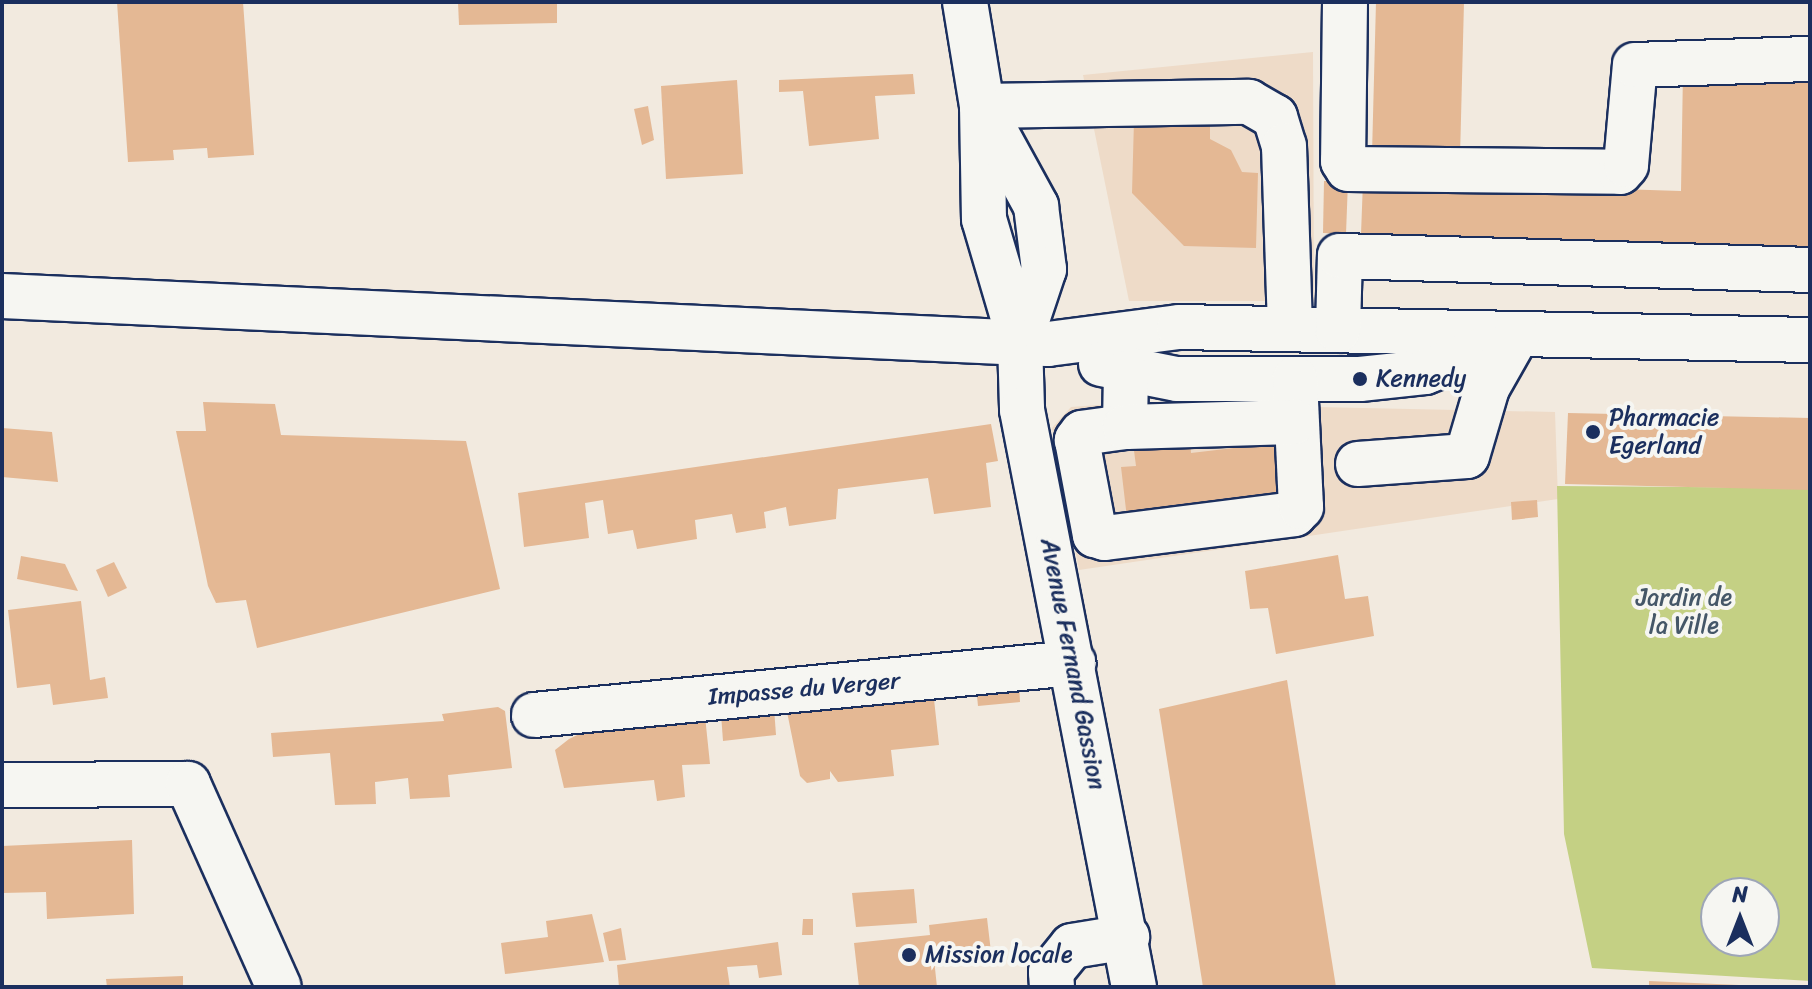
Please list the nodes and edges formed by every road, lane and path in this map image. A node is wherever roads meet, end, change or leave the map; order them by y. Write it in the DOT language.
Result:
graph roads {
  1 [pos="965,2"];
  2 [pos="1345,2"];
  3 [pos="1810,59"];
  4 [pos="982,106"];
  5 [pos="1810,270"];
  6 [pos="2,296"];
  7 [pos="1290,329"];
  8 [pos="1338,330"];
  9 [pos="1517,335"];
  10 [pos="1810,340"];
  11 [pos="1034,342"];
  12 [pos="1126,373"];
  13 [pos="1295,400"];
  14 [pos="1125,427"];
  15 [pos="1358,464"];
  16 [pos="1073,663"];
  17 [pos="534,715"];
  18 [pos="2,785"];
  19 [pos="1127,937"];
  20 [pos="279,987"];
  21 [pos="1052,987"];
  22 [pos="1134,987"];
  1 -- 4 [label="street, Avenue Fernand Gassion"];
  2 -- 3 [label="street"];
  4 -- 7 [label="street"];
  4 -- 11 [label="street, Avenue Fernand Gassion"];
  5 -- 8 [label="street"];
  6 -- 11 [label="street"];
  7 -- 8 [label="street"];
  7 -- 11 [label="street"];
  8 -- 9 [label="street"];
  9 -- 10 [label="street"];
  9 -- 13 [label="street"];
  9 -- 15 [label="street"];
  11 -- 12 [label="street"];
  11 -- 16 [label="street, Avenue Fernand Gassion"];
  12 -- 13 [label="street"];
  12 -- 14 [label="street"];
  13 -- 14 [label="street"];
  13 -- 14 [label="street"];
  16 -- 17 [label="street, Impasse du Verger"];
  16 -- 19 [label="street, Avenue Fernand Gassion"];
  18 -- 20 [label="street"];
  19 -- 21 [label="street"];
  19 -- 22 [label="street, Avenue Fernand Gassion"];
}
